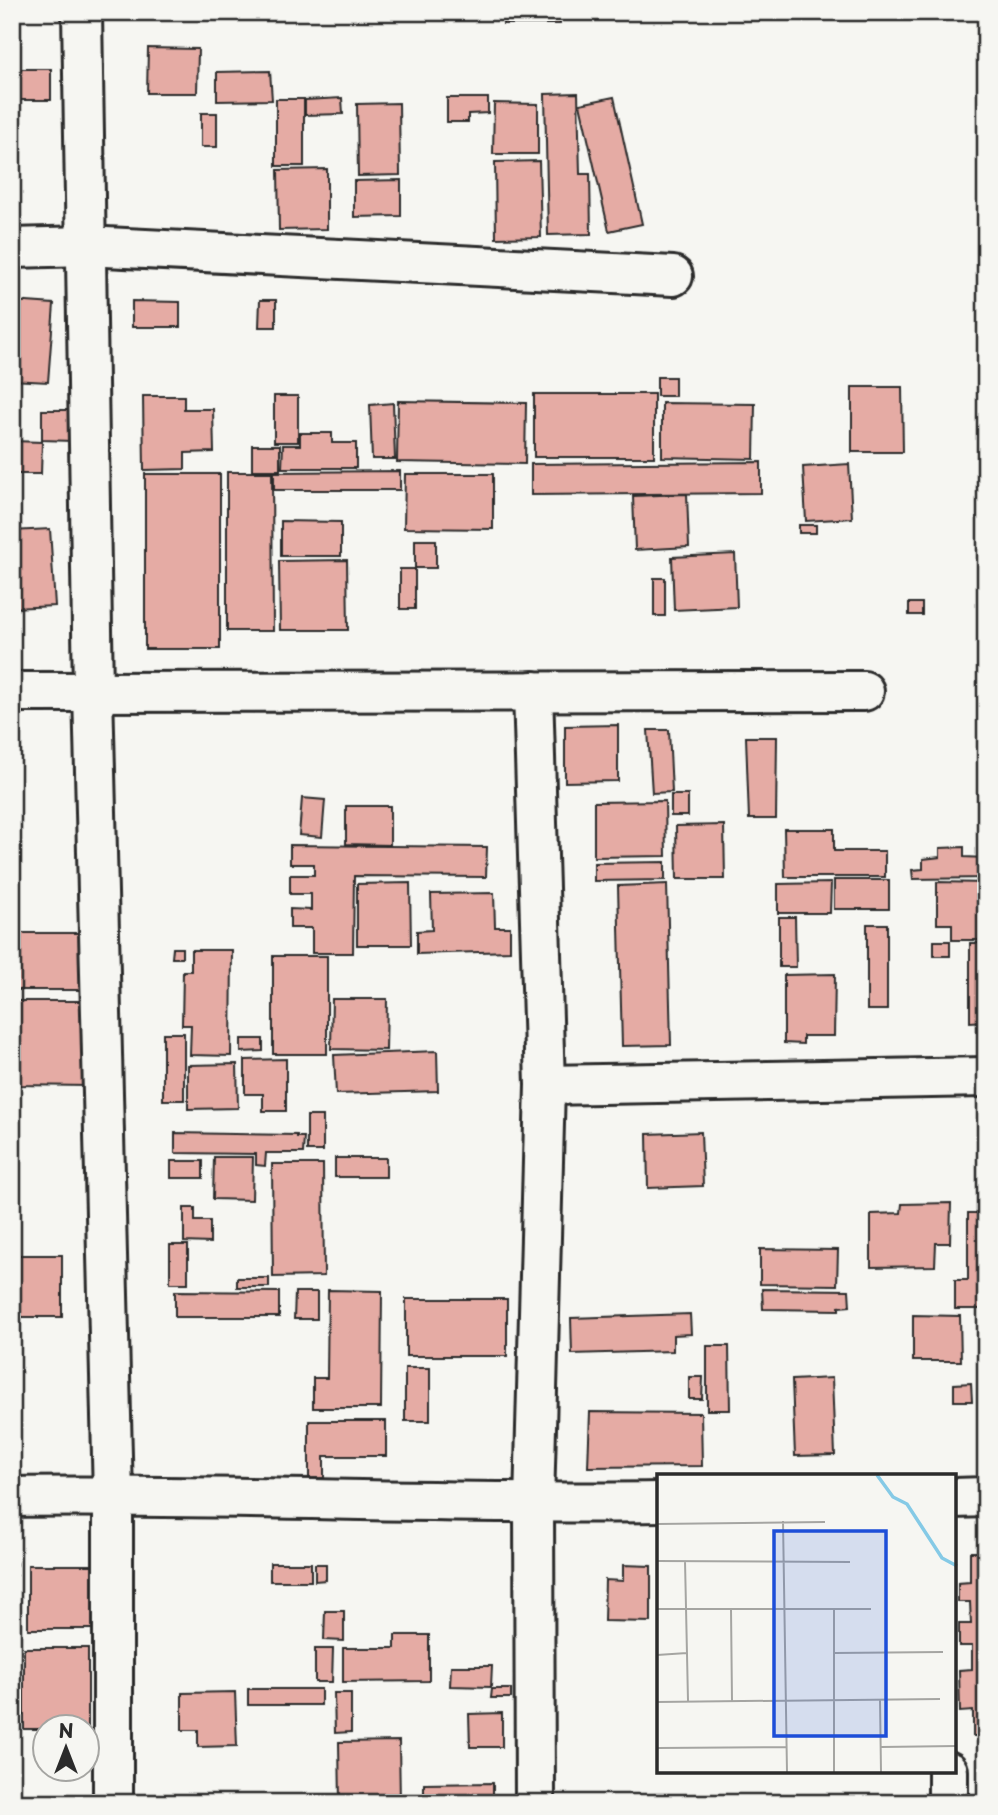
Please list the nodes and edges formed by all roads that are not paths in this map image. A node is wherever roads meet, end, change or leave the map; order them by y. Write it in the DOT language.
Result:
graph roads {
  1 [pos="82,12"];
  2 [pos="86,246"];
  3 [pos="12,248"];
  4 [pos="673,276"];
  5 [pos="93,691"];
  6 [pos="533,691"];
  7 [pos="864,691"];
  8 [pos="12,692"];
  9 [pos="986,1077"];
  10 [pos="545,1084"];
  11 [pos="113,1496"];
  12 [pos="12,1497"];
  13 [pos="986,1497"];
  14 [pos="956,1498"];
  15 [pos="657,1502"];
  16 [pos="534,1504"];
  17 [pos="948,1773"];
  18 [pos="113,1803"];
  19 [pos="535,1803"];
  20 [pos="948,1803"];
  1 -- 2 [label="street"];
  2 -- 3 [label="street"];
  2 -- 4 [label="street"];
  2 -- 5 [label="street"];
  5 -- 6 [label="street"];
  5 -- 8 [label="street"];
  5 -- 11 [label="street"];
  6 -- 7 [label="street"];
  6 -- 10 [label="street"];
  9 -- 10 [label="street"];
  10 -- 16 [label="street"];
  11 -- 12 [label="street"];
  11 -- 16 [label="street"];
  11 -- 18 [label="street"];
  13 -- 14 [label="street"];
  15 -- 16 [label="street"];
  16 -- 19 [label="street"];
  17 -- 20 [label="street"];
}
